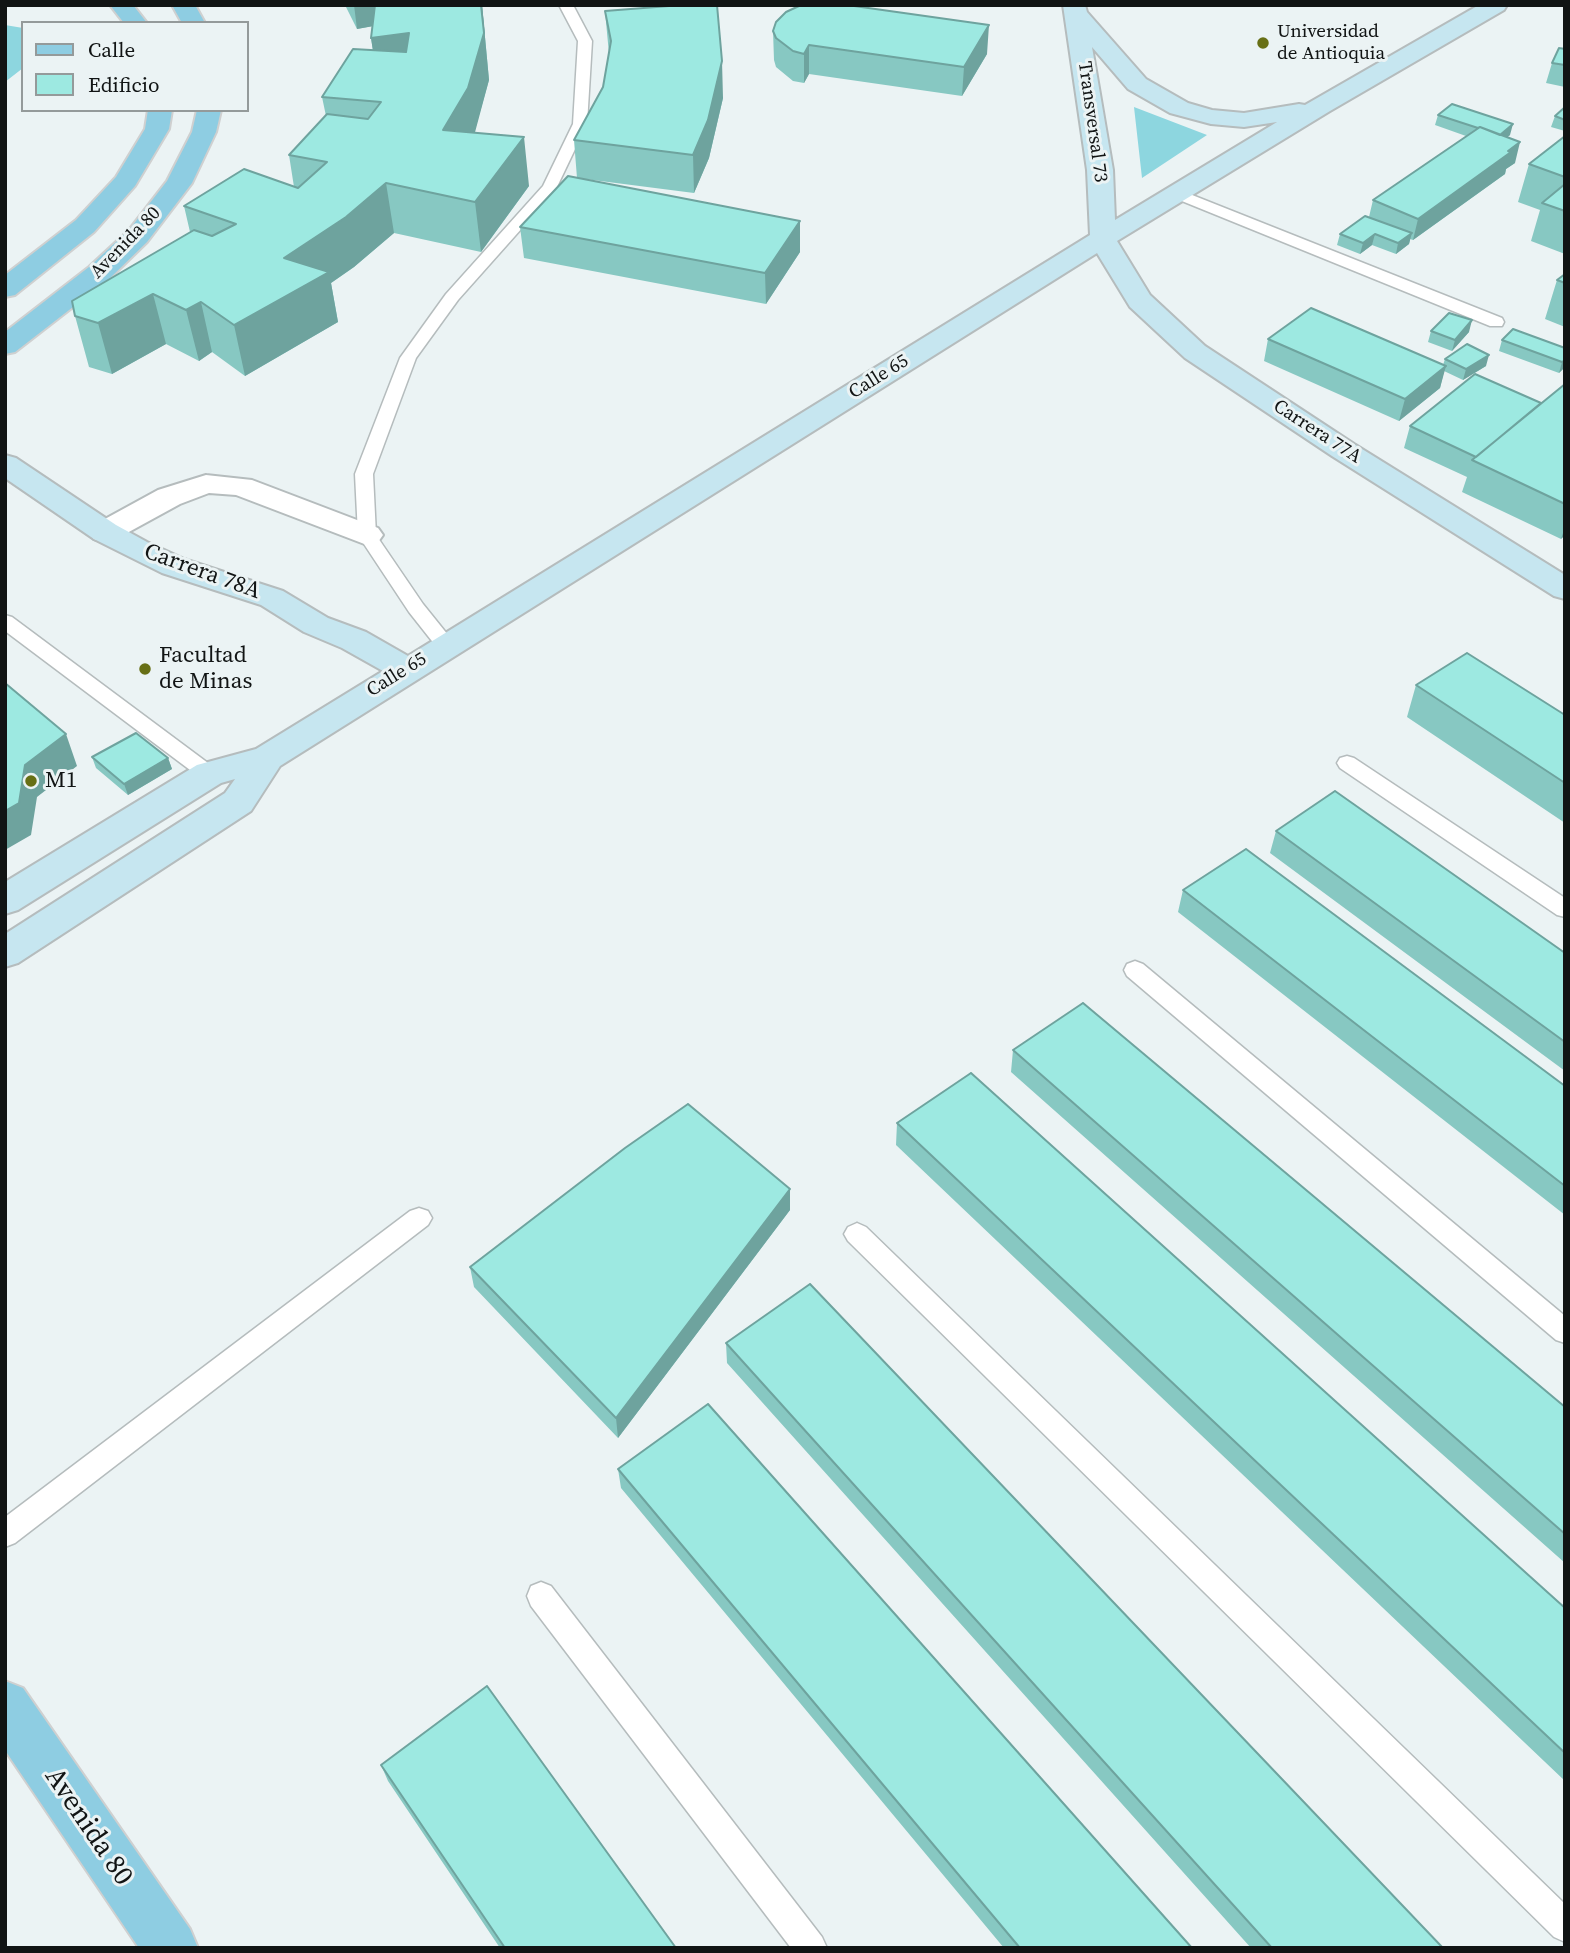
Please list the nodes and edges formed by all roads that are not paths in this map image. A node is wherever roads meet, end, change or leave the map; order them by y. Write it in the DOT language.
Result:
graph roads {
  1 [pos="121,5"];
  2 [pos="183,5"];
  3 [pos="566,5"];
  4 [pos="1496,5"];
  5 [pos="1075,10"];
  6 [pos="134,21"];
  7 [pos="193,21"];
  8 [pos="1321,106"];
  9 [pos="160,112"];
  10 [pos="209,112"];
  11 [pos="1177,194"];
  12 [pos="1103,239"];
  13 [pos="5,289"];
  14 [pos="1496,323"];
  15 [pos="5,346"];
  16 [pos="5,464"];
  17 [pos="105,532"];
  18 [pos="367,535"];
  19 [pos="1565,589"];
  20 [pos="5,621"];
  21 [pos="446,645"];
  22 [pos="406,669"];
  23 [pos="268,758"];
  24 [pos="1347,763"];
  25 [pos="209,774"];
  26 [pos="238,802"];
  27 [pos="5,900"];
  28 [pos="1565,909"];
  29 [pos="5,953"];
  30 [pos="1135,970"];
  31 [pos="419,1218"];
  32 [pos="857,1234"];
  33 [pos="1565,1332"];
  34 [pos="5,1534"];
  35 [pos="541,1596"];
  36 [pos="5,1706"];
  37 [pos="1565,1926"];
  38 [pos="171,1948"];
  39 [pos="811,1948"];
  1 -- 6 [label="main road"];
  2 -- 7 [label="main road"];
  3 -- 18 [label="lane"];
  4 -- 8 [label="main road, Calle 65"];
  5 -- 8 [label="main road"];
  5 -- 12 [label="main road, Transversal 73"];
  8 -- 11 [label="main road, Calle 65"];
  9 -- 13 [label="main road, Avenida 80"];
  10 -- 15 [label="main road, Avenida 80"];
  11 -- 12 [label="main road, Calle 65"];
  11 -- 14 [label="lane"];
  12 -- 19 [label="main road, Carrera 77A"];
  12 -- 21 [label="main road, Calle 65"];
  16 -- 17 [label="main road, Carrera 78A"];
  17 -- 18 [label="street"];
  17 -- 22 [label="main road, Carrera 78A"];
  18 -- 21 [label="lane"];
  20 -- 25 [label="lane"];
  21 -- 22 [label="main road, Calle 65"];
  22 -- 23 [label="main road, Calle 65"];
  23 -- 25 [label="main road, Calle 65"];
  23 -- 26 [label="main road, Calle 65"];
  24 -- 28 [label="lane"];
  25 -- 26 [label="main road"];
  25 -- 27 [label="main road, Calle 65"];
  26 -- 29 [label="main road, Calle 65"];
  30 -- 33 [label="lane"];
  31 -- 34 [label="lane"];
  32 -- 37 [label="lane"];
  35 -- 39 [label="lane"];
  36 -- 38 [label="main road, Avenida 80"];
}
